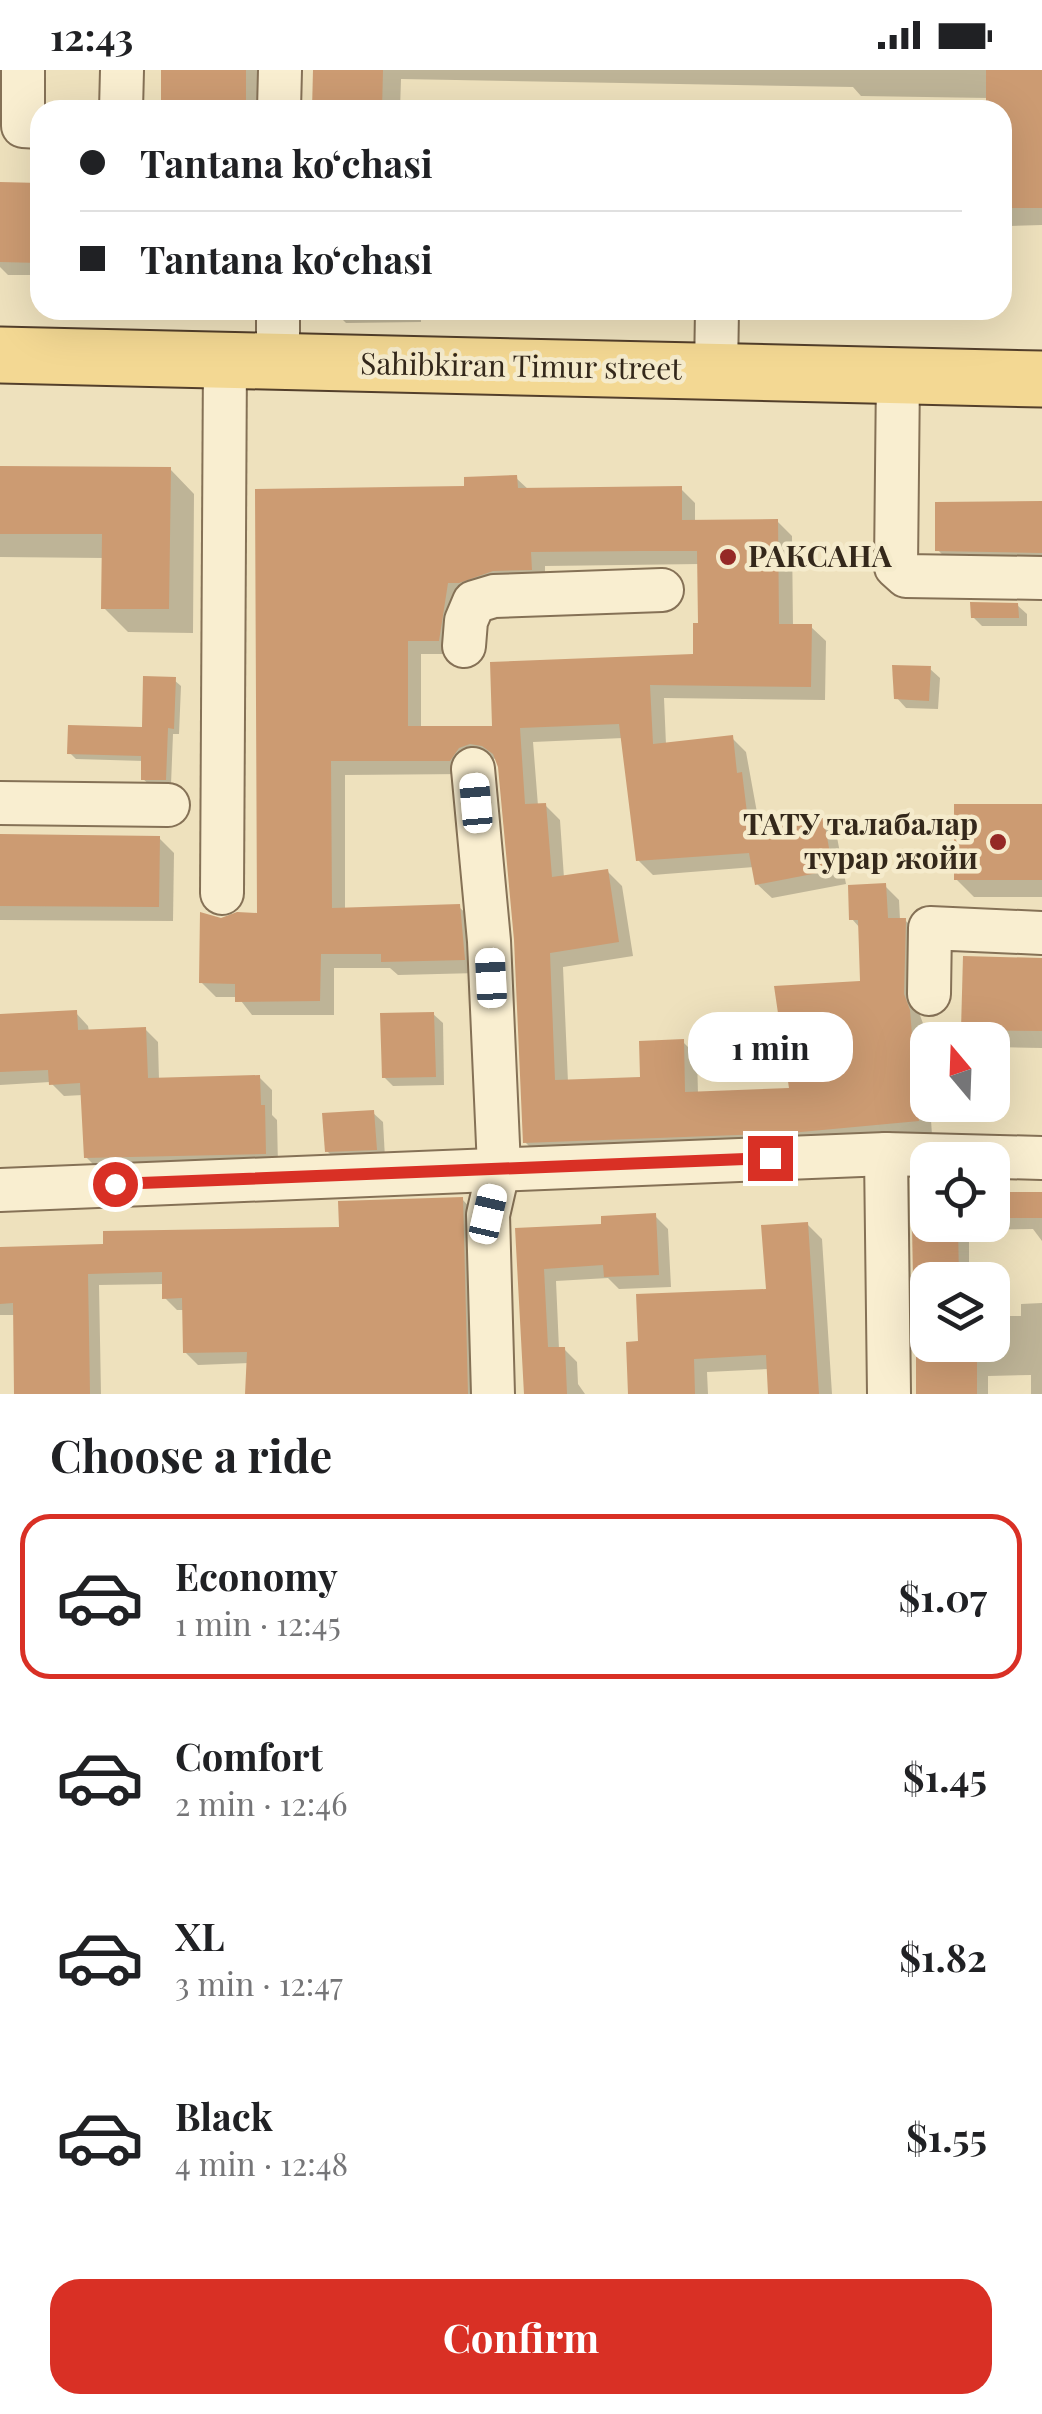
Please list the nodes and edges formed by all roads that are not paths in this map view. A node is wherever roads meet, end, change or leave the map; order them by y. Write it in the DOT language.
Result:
graph roads {
  1 [pos="23,70"];
  2 [pos="122,70"];
  3 [pos="280,70"];
  4 [pos="121,100"];
  5 [pos="279,100"];
  6 [pos="21,126"];
  7 [pos="718,320"];
  8 [pos="260,343"];
  9 [pos="0,355"];
  10 [pos="716,372"];
  11 [pos="898,375"];
  12 [pos="1042,379"];
  13 [pos="1042,578"];
  14 [pos="662,590"];
  15 [pos="464,646"];
  16 [pos="473,769"];
  17 [pos="0,803"];
  18 [pos="168,805"];
  19 [pos="222,894"];
  20 [pos="1042,933"];
  21 [pos="929,994"];
  22 [pos="886,1154"];
  23 [pos="1042,1158"];
  24 [pos="499,1167"];
  25 [pos="0,1190"];
  26 [pos="493,1394"];
  27 [pos="890,1394"];
  1 -- 6 [label="street"];
  2 -- 4 [label="street"];
  3 -- 5 [label="street"];
  7 -- 10 [label="street"];
  8 -- 9 [label="main road, Sahibkiran Timur street"];
  8 -- 10 [label="main road, Sahibkiran Timur street"];
  8 -- 19 [label="street"];
  10 -- 11 [label="main road, Sahibkiran Timur street"];
  11 -- 12 [label="main road, Sahibkiran Timur street"];
  11 -- 13 [label="street"];
  14 -- 15 [label="street"];
  16 -- 24 [label="street"];
  17 -- 18 [label="street"];
  20 -- 21 [label="street"];
  22 -- 23 [label="street"];
  22 -- 24 [label="street"];
  22 -- 27 [label="street"];
  24 -- 25 [label="street"];
  24 -- 26 [label="street"];
}
